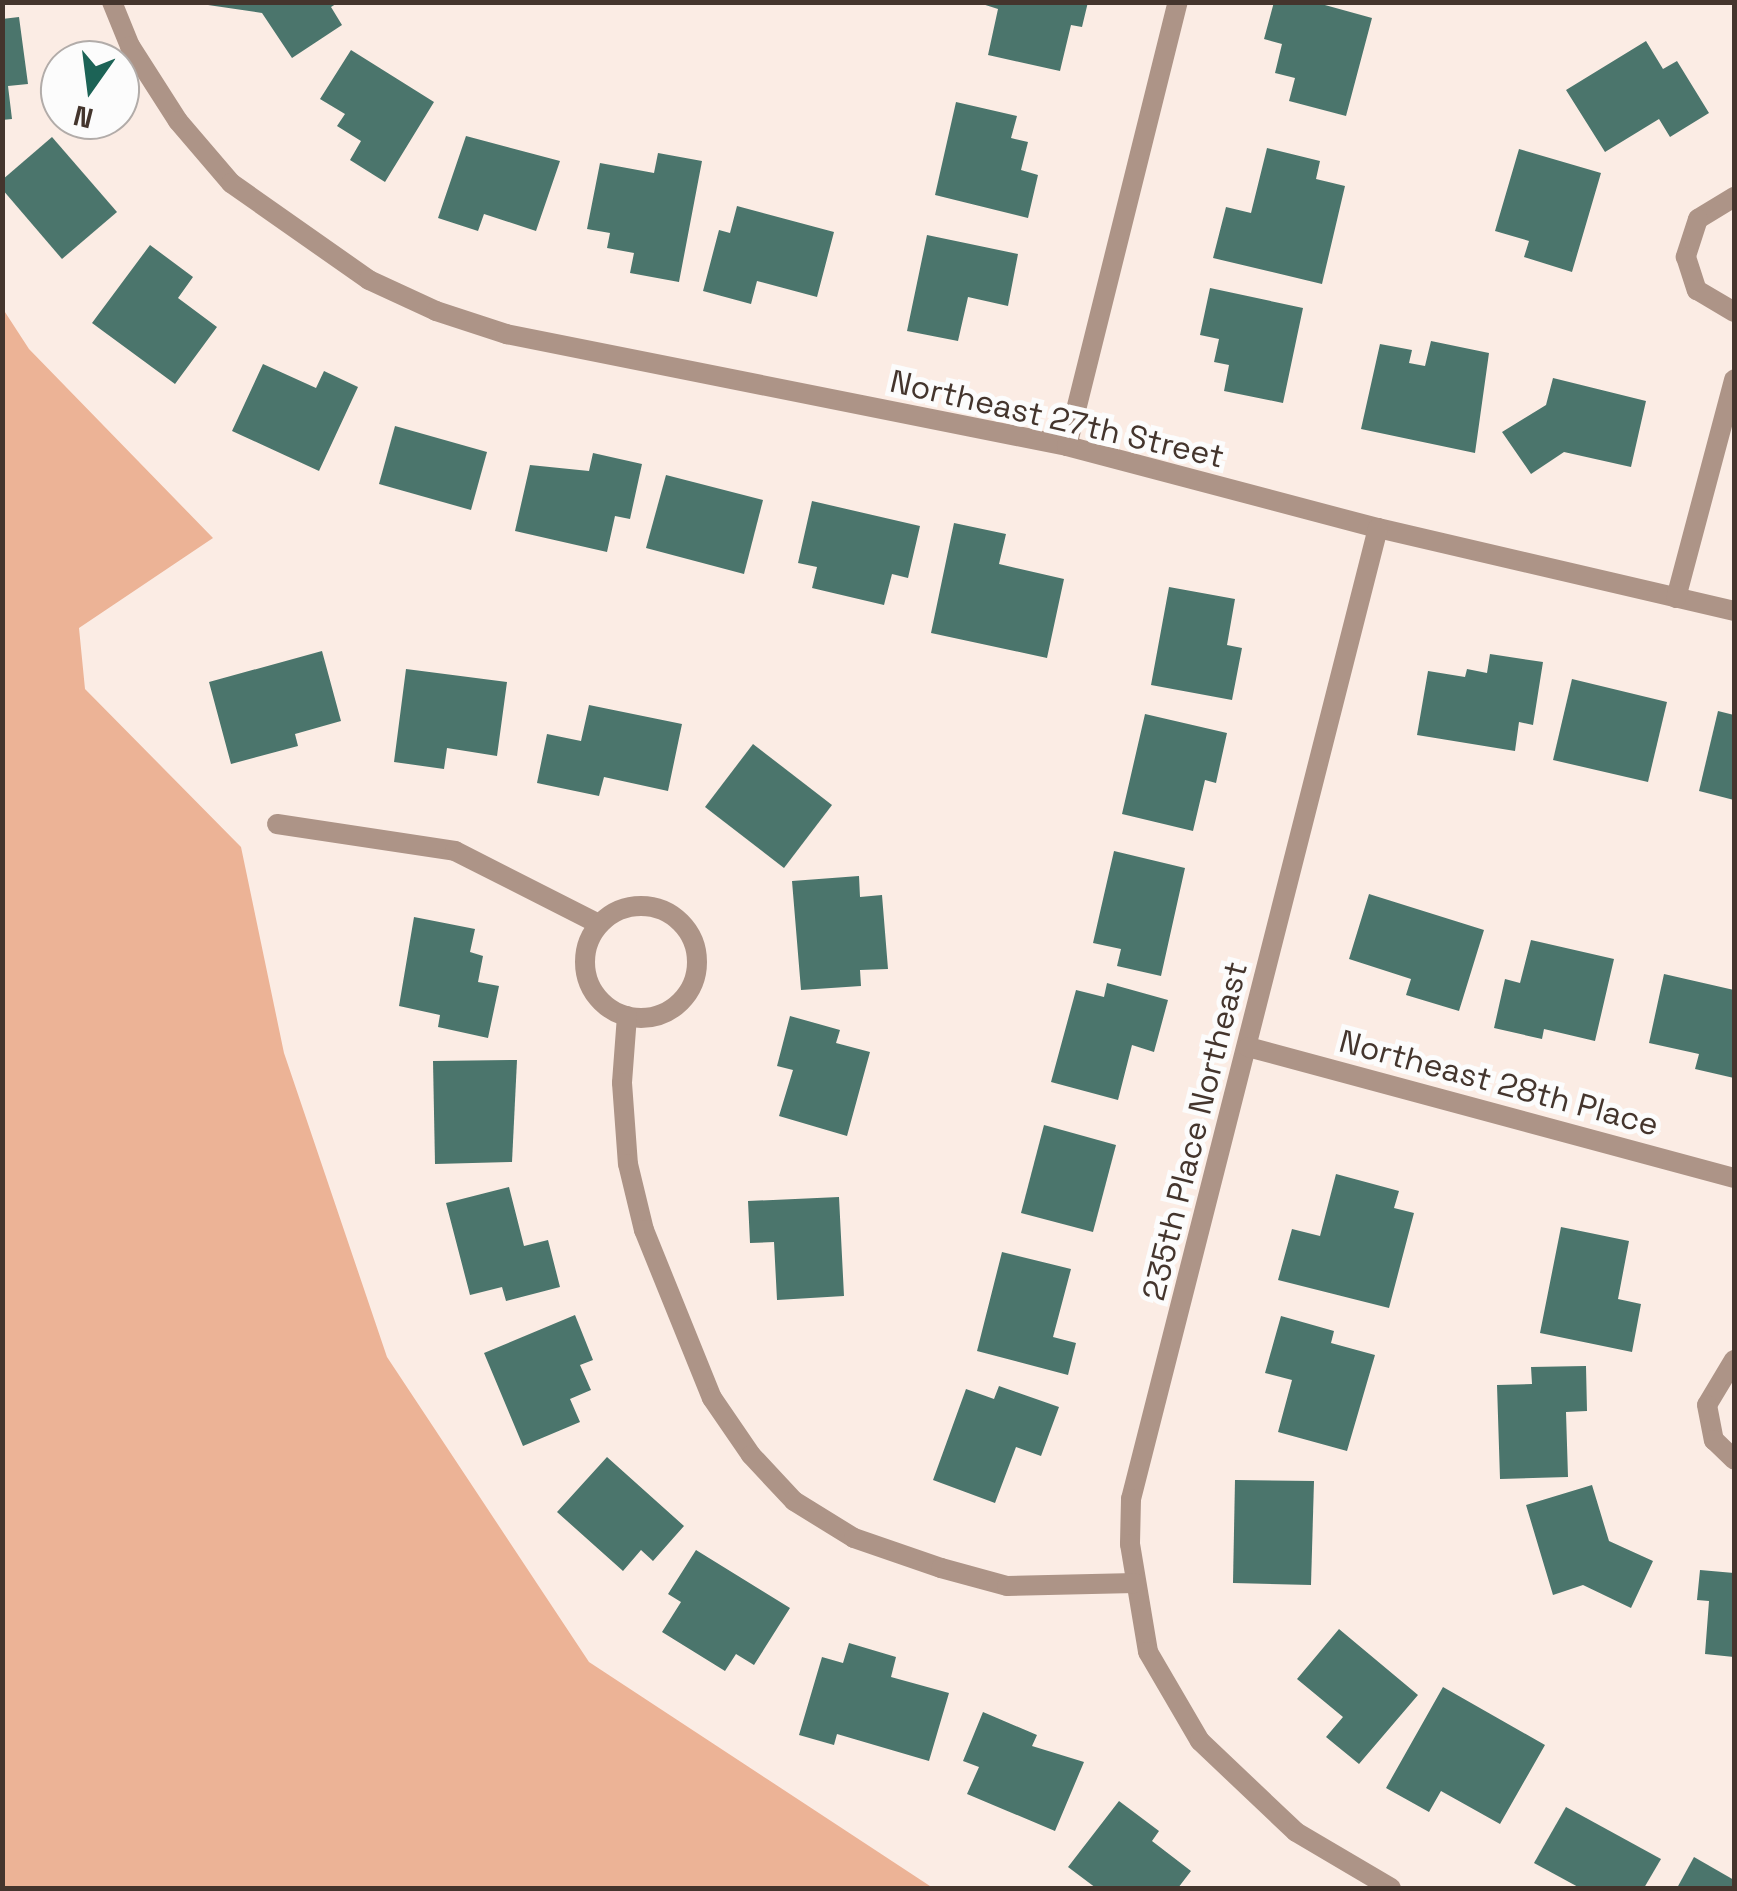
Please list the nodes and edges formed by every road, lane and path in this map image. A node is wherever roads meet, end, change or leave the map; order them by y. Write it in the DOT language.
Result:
graph roads {
  1 [pos="112,2"];
  2 [pos="1178,2"];
  3 [pos="1734,197"];
  4 [pos="1734,312"];
  5 [pos="1734,380"];
  6 [pos="1067,446"];
  7 [pos="1378,528"];
  8 [pos="1676,598"];
  9 [pos="1734,611"];
  10 [pos="277,824"];
  11 [pos="600,924"];
  12 [pos="627,1016"];
  13 [pos="1248,1047"];
  14 [pos="1734,1178"];
  15 [pos="1734,1360"];
  16 [pos="1734,1460"];
  17 [pos="1135,1583"];
  18 [pos="1391,1888"];
  1 -- 6 [label="street, Northeast 27th Street"];
  2 -- 6 [label="street"];
  3 -- 4 [label="street"];
  5 -- 8 [label="street"];
  6 -- 7 [label="street, Northeast 27th Street"];
  7 -- 8 [label="street, Northeast 27th Street"];
  7 -- 13 [label="street, 235th Place Northeast"];
  8 -- 9 [label="street, Northeast 27th Street"];
  10 -- 11 [label="street"];
  11 -- 12 [label="street"];
  11 -- 12 [label="street"];
  12 -- 17 [label="street"];
  13 -- 14 [label="street, Northeast 28th Place"];
  13 -- 17 [label="street, 235th Place Northeast"];
  15 -- 16 [label="street"];
  17 -- 18 [label="street, 235th Place Northeast"];
}
